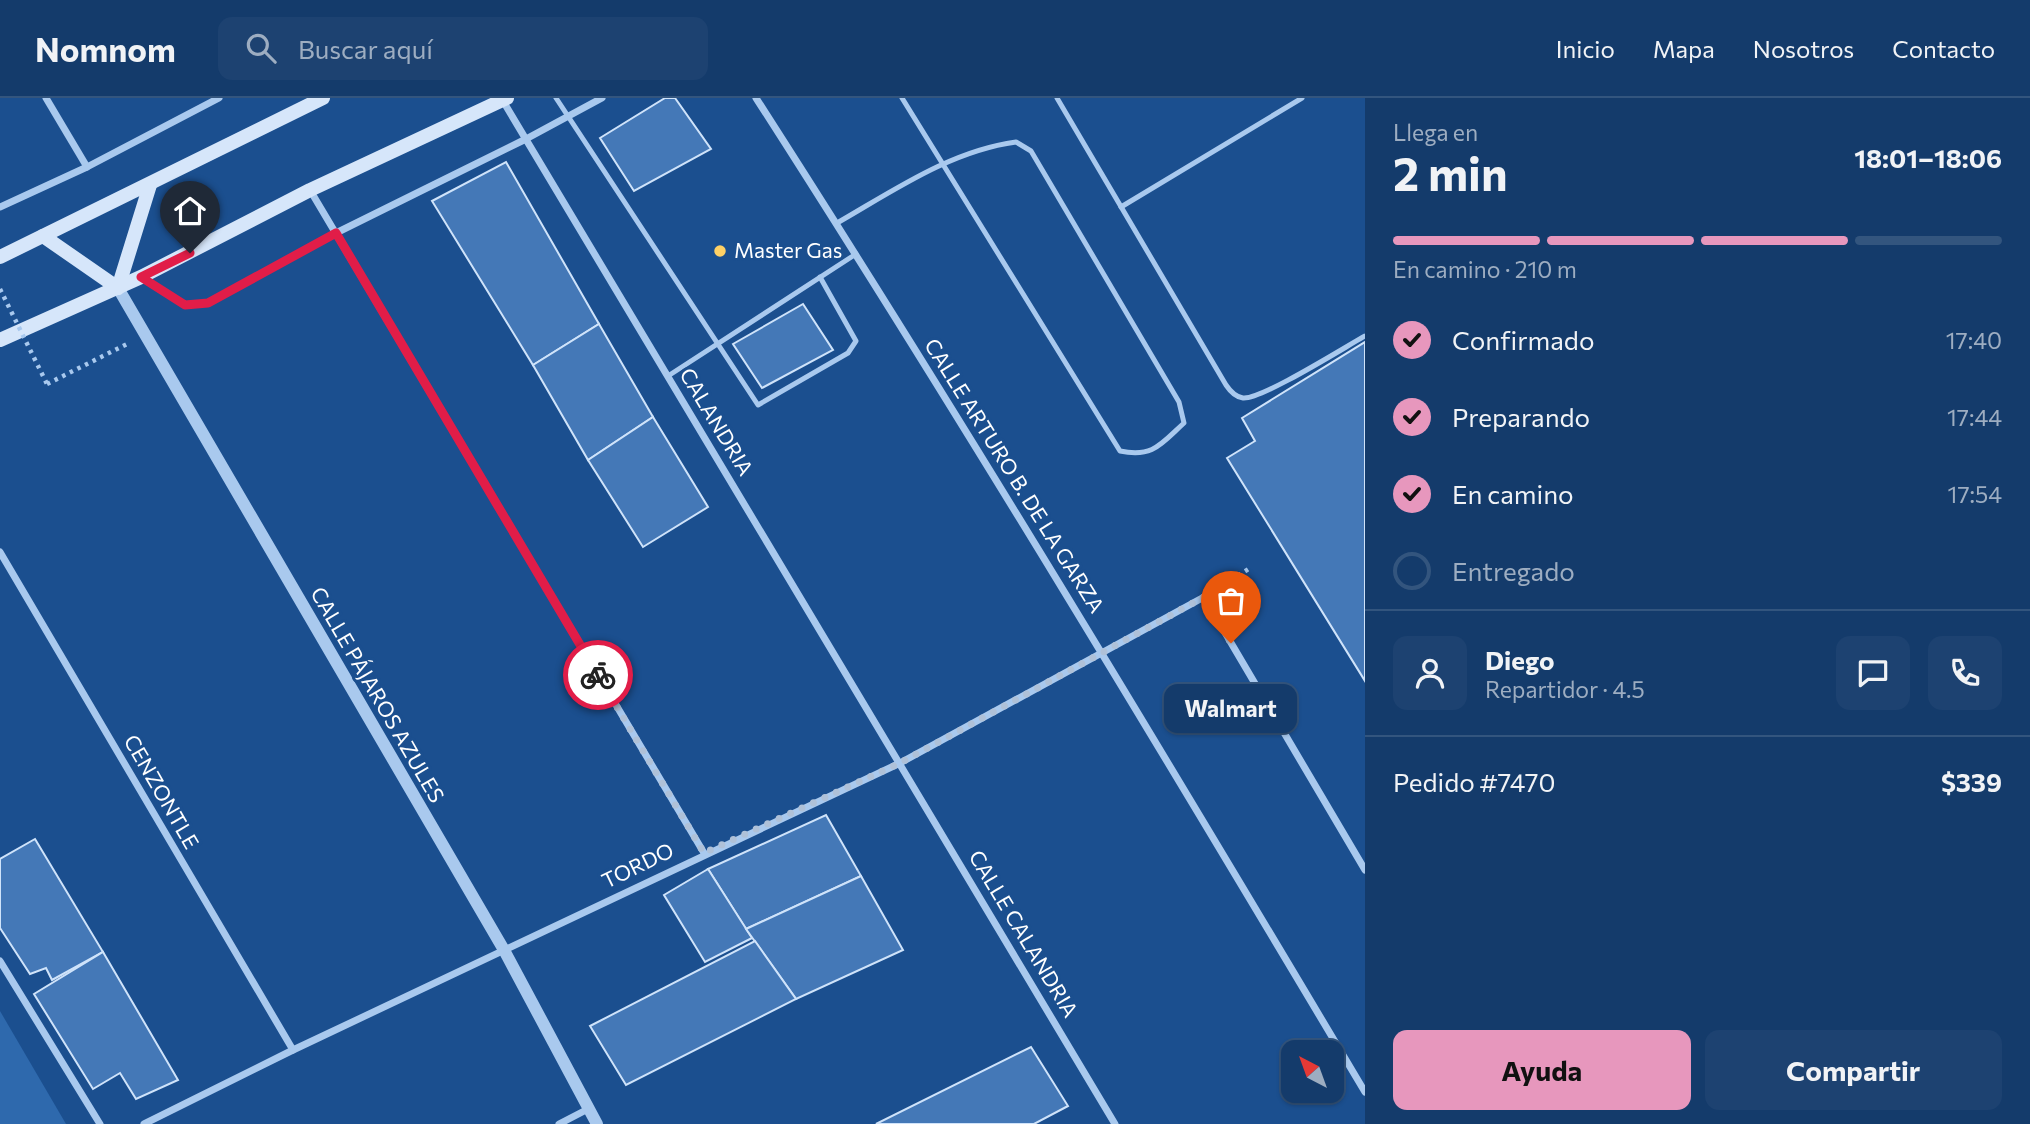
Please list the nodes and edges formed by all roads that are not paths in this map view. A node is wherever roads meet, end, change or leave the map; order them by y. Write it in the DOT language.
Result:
graph roads {
  1 [pos="46,98"];
  2 [pos="219,98"];
  3 [pos="323,98"];
  4 [pos="556,98"];
  5 [pos="602,98"];
  6 [pos="756,98"];
  7 [pos="902,98"];
  8 [pos="1057,98"];
  9 [pos="1302,98"];
  10 [pos="505,99"];
  11 [pos="568,116"];
  12 [pos="526,139"];
  13 [pos="943,162"];
  14 [pos="87,167"];
  15 [pos="150,185"];
  16 [pos="310,190"];
  17 [pos="0,207"];
  18 [pos="1121,207"];
  19 [pos="837,223"];
  20 [pos="336,233"];
  21 [pos="43,236"];
  22 [pos="856,254"];
  23 [pos="0,257"];
  24 [pos="141,277"];
  25 [pos="820,277"];
  26 [pos="118,288"];
  27 [pos="1365,335"];
  28 [pos="0,340"];
  29 [pos="717,344"];
  30 [pos="668,376"];
  31 [pos="0,552"];
  32 [pos="1103,653"];
  33 [pos="900,763"];
  34 [pos="704,853"];
  35 [pos="1365,870"];
  36 [pos="503,950"];
  37 [pos="0,961"];
  38 [pos="293,1050"];
  39 [pos="1365,1092"];
  40 [pos="588,1108"];
  41 [pos="100,1124"];
  42 [pos="144,1124"];
  43 [pos="559,1124"];
  44 [pos="597,1124"];
  45 [pos="1115,1124"];
  1 -- 14 [label="street"];
  2 -- 14 [label="street"];
  3 -- 15 [label="main road"];
  4 -- 11 [label="lane"];
  5 -- 11 [label="street"];
  6 -- 19 [label="street, CALLE ARTURO B. DE LA GARZA"];
  7 -- 13 [label="lane"];
  8 -- 18 [label="lane"];
  9 -- 18 [label="lane"];
  10 -- 12 [label="street, CALANDRIA"];
  10 -- 16 [label="main road"];
  11 -- 12 [label="street"];
  11 -- 29 [label="lane"];
  12 -- 20 [label="street"];
  12 -- 30 [label="street, CALANDRIA"];
  13 -- 13 [label="lane"];
  13 -- 19 [label="lane"];
  14 -- 17 [label="street"];
  15 -- 21 [label="main road"];
  15 -- 26 [label="main road"];
  16 -- 20 [label="street"];
  16 -- 24 [label="main road"];
  18 -- 27 [label="lane"];
  19 -- 22 [label="street, CALLE ARTURO B. DE LA GARZA"];
  20 -- 24 [label="street"];
  20 -- 34 [label="street"];
  21 -- 23 [label="main road"];
  21 -- 26 [label="main road"];
  22 -- 25 [label="lane"];
  22 -- 32 [label="street, CALLE ARTURO B. DE LA GARZA"];
  24 -- 26 [label="main road"];
  25 -- 29 [label="lane"];
  25 -- 29 [label="lane"];
  26 -- 28 [label="main road"];
  26 -- 36 [label="street, CALLE PÁJAROS AZULES"];
  29 -- 30 [label="lane"];
  30 -- 33 [label="street, CALANDRIA"];
  31 -- 38 [label="street, CENZONTLE"];
  32 -- 33 [label="street, TORDO"];
  32 -- 35 [label="street, TORDO"];
  32 -- 39 [label="street, CALLE ARTURO B. DE LA GARZA"];
  33 -- 34 [label="street, TORDO"];
  33 -- 45 [label="street, CALLE CALANDRIA"];
  34 -- 36 [label="street, TORDO"];
  36 -- 38 [label="street, TORDO"];
  36 -- 40 [label="street, CALLE PÁJAROS AZULES"];
  37 -- 41 [label="street"];
  38 -- 42 [label="street, TORDO"];
  40 -- 43 [label="street"];
  40 -- 44 [label="street, CALLE PÁJAROS AZULES"];
}
